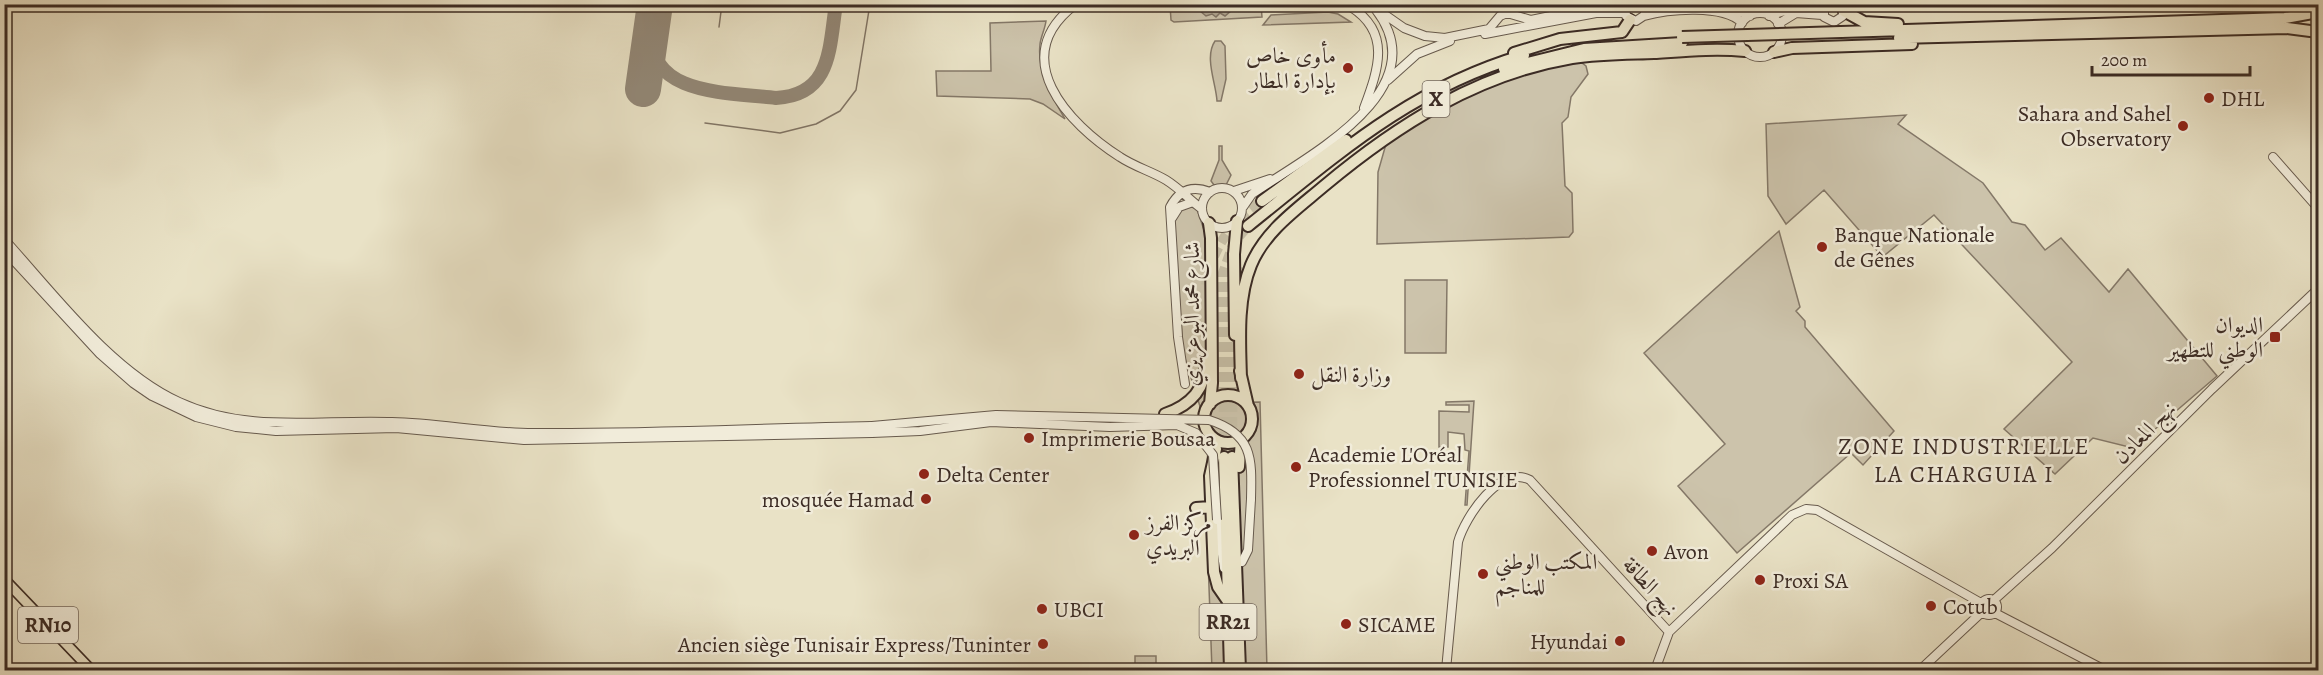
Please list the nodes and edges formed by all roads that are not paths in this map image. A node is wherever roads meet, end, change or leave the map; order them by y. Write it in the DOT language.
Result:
graph roads {
  1 [pos="1076,4"];
  2 [pos="1647,4"];
  3 [pos="1682,4"];
  4 [pos="1721,4"];
  5 [pos="1824,4"];
  6 [pos="1371,5"];
  7 [pos="1804,5"];
  8 [pos="1351,7"];
  9 [pos="1843,8"];
  10 [pos="1626,12"];
  11 [pos="2319,12"];
  12 [pos="1575,14"];
  13 [pos="1822,15"];
  14 [pos="1644,16"];
  15 [pos="1750,16"];
  16 [pos="1769,16"];
  17 [pos="1742,23"];
  18 [pos="1778,24"];
  19 [pos="1943,29"];
  20 [pos="2319,32"];
  21 [pos="1841,35"];
  22 [pos="1975,36"];
  23 [pos="1682,40"];
  24 [pos="1745,51"];
  25 [pos="1774,52"];
  26 [pos="1505,60"];
  27 [pos="1456,79"];
  28 [pos="1383,86"];
  29 [pos="1363,112"];
  30 [pos="2273,157"];
  31 [pos="1274,178"];
  32 [pos="1234,191"];
  33 [pos="1180,192"];
  34 [pos="1210,192"];
  35 [pos="1262,201"];
  36 [pos="1193,202"];
  37 [pos="1243,207"];
  38 [pos="2319,208"];
  39 [pos="1202,209"];
  40 [pos="1209,223"];
  41 [pos="1243,224"];
  42 [pos="1170,225"];
  43 [pos="4,240"];
  44 [pos="4,250"];
  45 [pos="1245,263"];
  46 [pos="1206,285"];
  47 [pos="2319,289"];
  48 [pos="1241,378"];
  49 [pos="1185,384"];
  50 [pos="1210,404"];
  51 [pos="1248,406"];
  52 [pos="1165,414"];
  53 [pos="872,430"];
  54 [pos="1212,437"];
  55 [pos="1241,439"];
  56 [pos="1202,479"];
  57 [pos="1211,507"];
  58 [pos="1196,508"];
  59 [pos="1242,562"];
  60 [pos="1226,573"];
  61 [pos="4,579"];
  62 [pos="4,588"];
  63 [pos="1227,600"];
  64 [pos="1994,600"];
  65 [pos="1982,608"];
  66 [pos="1236,610"];
  67 [pos="1995,613"];
  68 [pos="1670,633"];
  69 [pos="83,670"];
  70 [pos="91,670"];
  71 [pos="1230,670"];
  72 [pos="1240,670"];
  73 [pos="1446,670"];
  74 [pos="1655,670"];
  75 [pos="1920,670"];
  76 [pos="2105,670"];
  1 -- 33 [label="street"];
  2 -- 3 [label="street"];
  2 -- 14 [label="street"];
  4 -- 15 [label="street"];
  5 -- 13 [label="street"];
  6 -- 12 [label="street"];
  6 -- 28 [label="street"];
  7 -- 16 [label="street"];
  8 -- 29 [label="street"];
  9 -- 13 [label="street"];
  9 -- 19 [label="highway"];
  10 -- 12 [label="street"];
  10 -- 14 [label="street"];
  10 -- 26 [label="highway"];
  11 -- 19 [label="highway"];
  12 -- 28 [label="street"];
  13 -- 18 [label="street"];
  14 -- 17 [label="street"];
  15 -- 16 [label="street"];
  15 -- 17 [label="street"];
  16 -- 18 [label="street"];
  17 -- 24 [label="street"];
  18 -- 25 [label="street"];
  19 -- 21 [label="highway"];
  20 -- 22 [label="highway"];
  21 -- 22 [label="highway"];
  21 -- 23 [label="highway"];
  22 -- 25 [label="highway"];
  23 -- 26 [label="highway, X"];
  23 -- 45 [label="highway, X"];
  24 -- 25 [label="street"];
  24 -- 48 [label="highway"];
  26 -- 27 [label="highway, X"];
  27 -- 35 [label="highway"];
  27 -- 41 [label="highway, X"];
  28 -- 29 [label="street"];
  29 -- 31 [label="street"];
  30 -- 38 [label="street"];
  31 -- 32 [label="street"];
  31 -- 37 [label="street"];
  32 -- 34 [label="street"];
  32 -- 37 [label="street"];
  33 -- 34 [label="street"];
  33 -- 36 [label="street"];
  33 -- 42 [label="street"];
  34 -- 39 [label="street"];
  36 -- 39 [label="street"];
  36 -- 42 [label="street"];
  37 -- 41 [label="street"];
  39 -- 40 [label="street"];
  40 -- 41 [label="street"];
  40 -- 50 [label="highway, شارع محمد البوعزيزي"];
  41 -- 48 [label="highway, شارع محمد البوعزيزي"];
  42 -- 49 [label="street"];
  43 -- 53 [label="street"];
  44 -- 53 [label="street"];
  46 -- 52 [label="highway"];
  47 -- 64 [label="street, نهج المعادن"];
  48 -- 51 [label="highway, شارع محمد البوعزيزي"];
  50 -- 51 [label="highway"];
  50 -- 54 [label="highway"];
  51 -- 55 [label="highway"];
  53 -- 59 [label="street, bridge"];
  53 -- 60 [label="street, bridge"];
  54 -- 55 [label="highway"];
  54 -- 57 [label="highway"];
  55 -- 59 [label="highway"];
  56 -- 57 [label="highway"];
  57 -- 58 [label="highway"];
  57 -- 63 [label="highway"];
  59 -- 66 [label="highway"];
  60 -- 63 [label="highway, RR21"];
  60 -- 66 [label="highway, RR21"];
  61 -- 70 [label="main road, RN10"];
  62 -- 69 [label="main road, RN10"];
  63 -- 71 [label="highway, RR21"];
  64 -- 65 [label="street"];
  64 -- 67 [label="street"];
  65 -- 67 [label="street"];
  65 -- 68 [label="street, نهج الطاقة"];
  65 -- 75 [label="street"];
  66 -- 72 [label="highway, RR21"];
  67 -- 76 [label="street"];
  68 -- 73 [label="street, نهج الطاقة"];
  68 -- 74 [label="street"];
}
